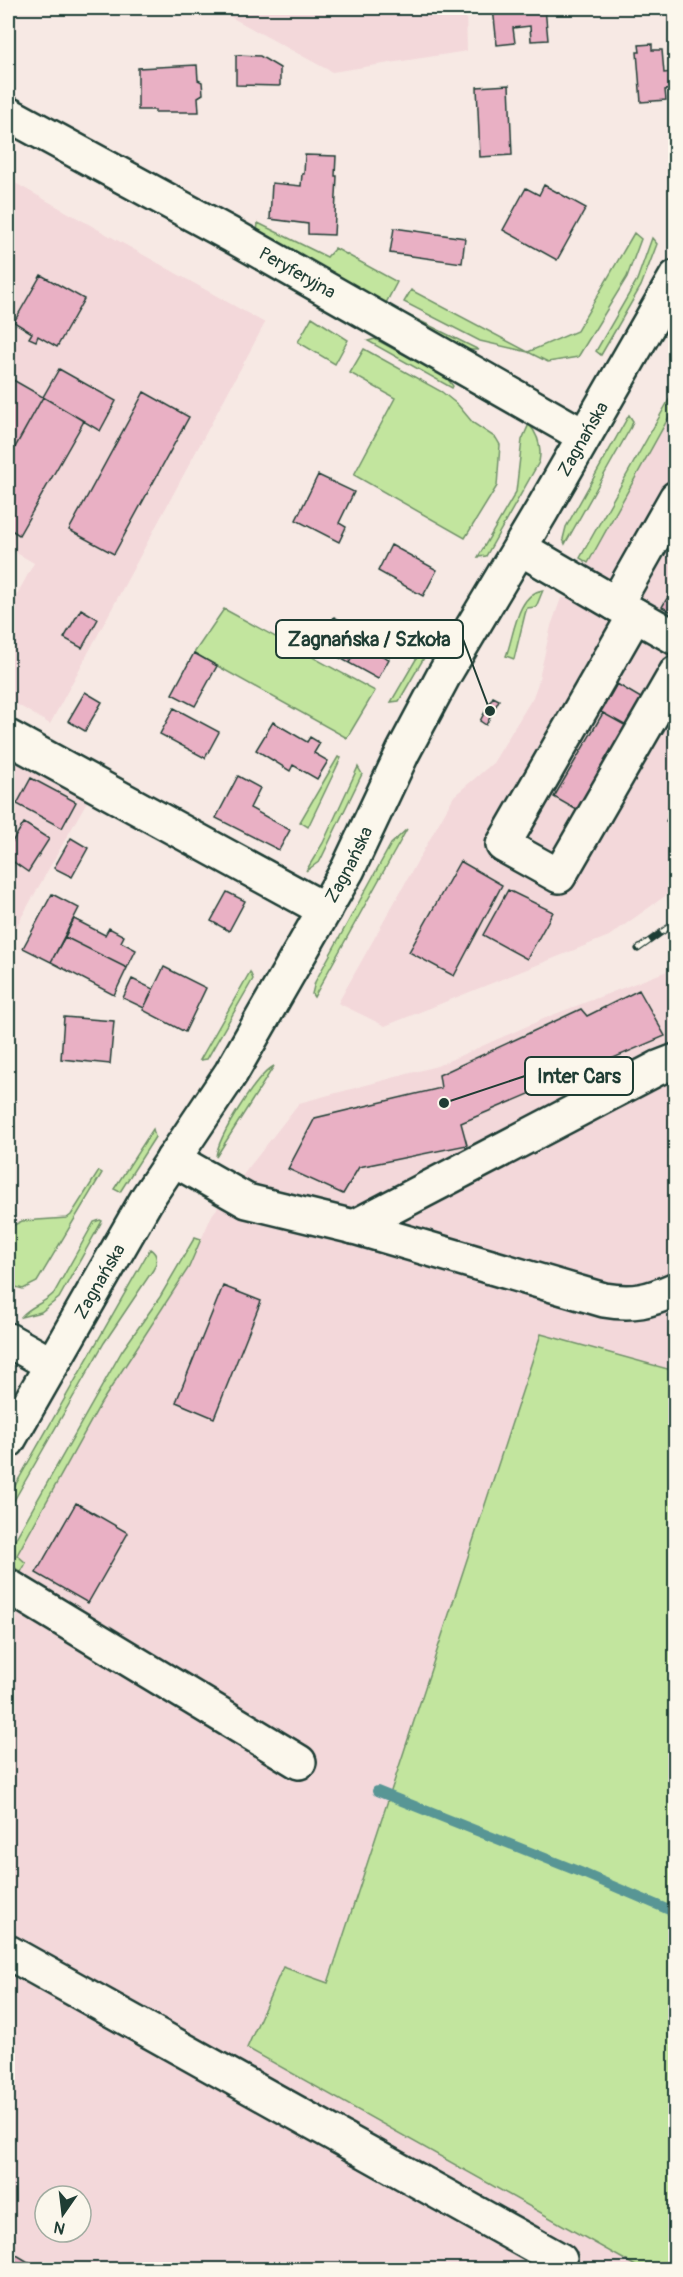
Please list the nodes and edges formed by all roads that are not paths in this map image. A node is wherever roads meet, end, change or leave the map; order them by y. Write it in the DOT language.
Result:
graph roads {
  1 [pos="8,114"];
  2 [pos="675,277"];
  3 [pos="584,436"];
  4 [pos="675,498"];
  5 [pos="520,548"];
  6 [pos="626,610"];
  7 [pos="675,638"];
  8 [pos="675,673"];
  9 [pos="9,743"];
  10 [pos="325,910"];
  11 [pos="675,1061"];
  12 [pos="173,1159"];
  13 [pos="354,1227"];
  14 [pos="675,1288"];
  15 [pos="8,1340"];
  16 [pos="51,1364"];
  17 [pos="8,1441"];
  18 [pos="8,1586"];
  19 [pos="299,1762"];
  20 [pos="8,1952"];
  21 [pos="555,2270"];
  1 -- 3 [label="street, Peryferyjna"];
  2 -- 3 [label="street, Zagnańska"];
  3 -- 5 [label="street, Zagnańska"];
  4 -- 6 [label="street"];
  5 -- 6 [label="street"];
  5 -- 10 [label="street, Zagnańska"];
  6 -- 7 [label="street"];
  6 -- 8 [label="street"];
  9 -- 10 [label="street"];
  10 -- 12 [label="street, Zagnańska"];
  11 -- 13 [label="street"];
  12 -- 13 [label="street"];
  12 -- 16 [label="street, Zagnańska"];
  13 -- 14 [label="street"];
  15 -- 16 [label="street"];
  16 -- 17 [label="street, Zagnańska"];
  18 -- 19 [label="street"];
  20 -- 21 [label="street"];
}
